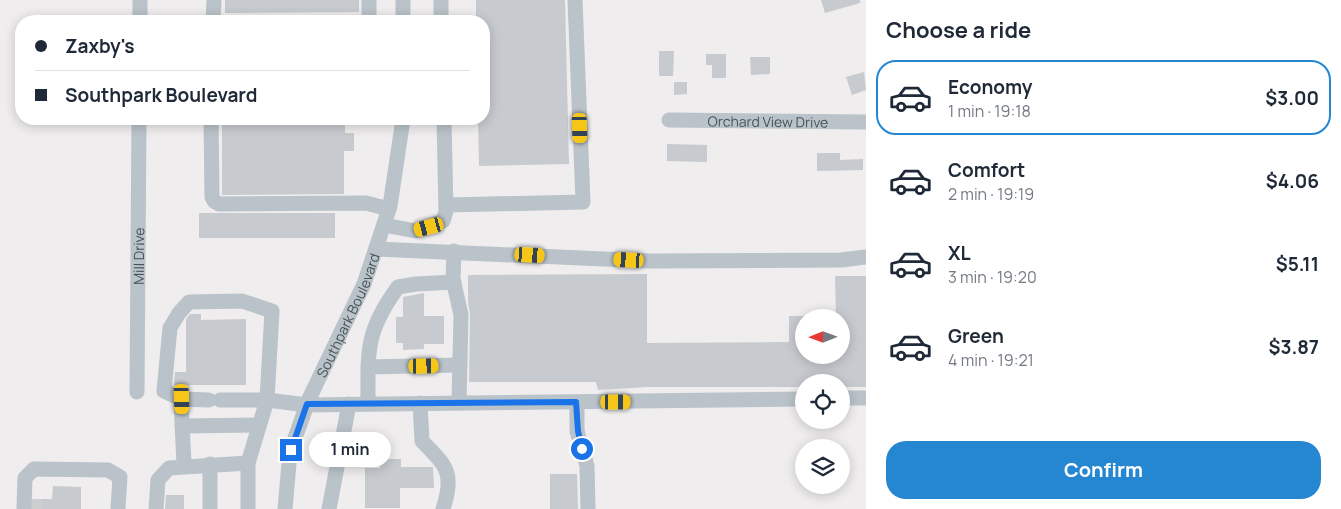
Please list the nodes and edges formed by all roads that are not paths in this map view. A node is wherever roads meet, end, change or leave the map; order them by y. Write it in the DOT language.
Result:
graph roads {
  1 [pos="140,0"];
  2 [pos="214,0"];
  3 [pos="368,0"];
  4 [pos="403,0"];
  5 [pos="441,0"];
  6 [pos="575,0"];
  7 [pos="140,15"];
  8 [pos="213,15"];
  9 [pos="369,15"];
  10 [pos="403,15"];
  11 [pos="441,15"];
  12 [pos="669,120"];
  13 [pos="866,122"];
  14 [pos="139,125"];
  15 [pos="211,125"];
  16 [pos="402,125"];
  17 [pos="444,125"];
  18 [pos="446,205"];
  19 [pos="389,209"];
  20 [pos="384,225"];
  21 [pos="376,249"];
  22 [pos="454,252"];
  23 [pos="866,257"];
  24 [pos="454,282"];
  25 [pos="460,365"];
  26 [pos="368,367"];
  27 [pos="137,392"];
  28 [pos="850,398"];
  29 [pos="866,398"];
  30 [pos="182,399"];
  31 [pos="795,399"];
  32 [pos="268,400"];
  33 [pos="576,402"];
  34 [pos="420,403"];
  35 [pos="460,403"];
  36 [pos="307,404"];
  37 [pos="349,404"];
  38 [pos="368,404"];
  39 [pos="260,425"];
  40 [pos="182,426"];
  41 [pos="248,463"];
  42 [pos="210,464"];
  43 [pos="184,465"];
  44 [pos="29,504"];
  45 [pos="118,509"];
  46 [pos="156,509"];
  47 [pos="210,509"];
  48 [pos="248,509"];
  49 [pos="285,509"];
  50 [pos="330,509"];
  51 [pos="443,509"];
  52 [pos="588,509"];
  1 -- 7 [label="street"];
  2 -- 8 [label="street"];
  3 -- 9 [label="street"];
  4 -- 10 [label="street"];
  5 -- 11 [label="street"];
  6 -- 18 [label="street"];
  12 -- 13 [label="street, Orchard View Drive"];
  14 -- 27 [label="street, Mill Drive"];
  15 -- 19 [label="street"];
  16 -- 19 [label="street, Southpark Boulevard"];
  17 -- 18 [label="street"];
  18 -- 20 [label="street"];
  19 -- 20 [label="street, Southpark Boulevard"];
  20 -- 21 [label="street, Southpark Boulevard"];
  21 -- 22 [label="street"];
  21 -- 36 [label="street, Southpark Boulevard"];
  22 -- 23 [label="street"];
  22 -- 24 [label="street"];
  24 -- 25 [label="street"];
  24 -- 26 [label="street"];
  25 -- 26 [label="street"];
  25 -- 35 [label="street"];
  26 -- 38 [label="street"];
  28 -- 29 [label="street"];
  30 -- 32 [label="street"];
  30 -- 32 [label="street"];
  30 -- 40 [label="street"];
  31 -- 33 [label="street"];
  32 -- 36 [label="street"];
  32 -- 39 [label="street"];
  33 -- 35 [label="street"];
  33 -- 52 [label="street"];
  34 -- 35 [label="street"];
  34 -- 38 [label="street"];
  34 -- 51 [label="street"];
  36 -- 37 [label="street"];
  36 -- 49 [label="street, Southpark Boulevard"];
  37 -- 38 [label="street"];
  37 -- 50 [label="street"];
  39 -- 40 [label="street"];
  39 -- 41 [label="street"];
  40 -- 43 [label="street"];
  41 -- 42 [label="street"];
  41 -- 48 [label="street"];
  42 -- 43 [label="street"];
  42 -- 47 [label="street"];
  43 -- 46 [label="street"];
  44 -- 45 [label="street"];
}
